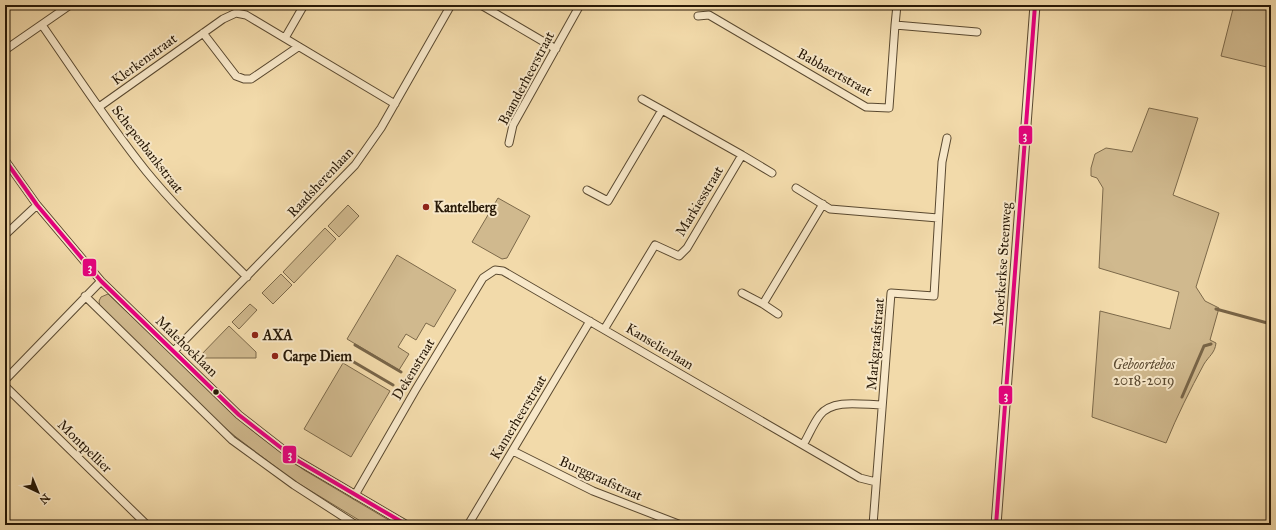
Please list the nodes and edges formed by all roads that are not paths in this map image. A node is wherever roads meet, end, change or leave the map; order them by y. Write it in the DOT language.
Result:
graph roads {
  1 [pos="70,5"];
  2 [pos="304,5"];
  3 [pos="451,5"];
  4 [pos="481,5"];
  5 [pos="580,5"];
  6 [pos="897,5"];
  7 [pos="1035,5"];
  8 [pos="698,16"];
  9 [pos="42,25"];
  10 [pos="895,25"];
  11 [pos="977,32"];
  12 [pos="203,33"];
  13 [pos="285,38"];
  14 [pos="298,47"];
  15 [pos="556,49"];
  16 [pos="5,50"];
  17 [pos="642,99"];
  18 [pos="394,104"];
  19 [pos="99,107"];
  20 [pos="662,110"];
  21 [pos="947,138"];
  22 [pos="509,143"];
  23 [pos="742,155"];
  24 [pos="5,160"];
  25 [pos="772,173"];
  26 [pos="796,188"];
  27 [pos="587,190"];
  28 [pos="823,204"];
  29 [pos="36,205"];
  30 [pos="938,218"];
  31 [pos="5,235"];
  32 [pos="503,271"];
  33 [pos="247,277"];
  34 [pos="101,281"];
  35 [pos="742,293"];
  36 [pos="85,296"];
  37 [pos="763,304"];
  38 [pos="778,314"];
  39 [pos="590,321"];
  40 [pos="605,328"];
  41 [pos="174,351"];
  42 [pos="5,380"];
  43 [pos="5,386"];
  44 [pos="882,406"];
  45 [pos="803,445"];
  46 [pos="513,451"];
  47 [pos="876,482"];
  48 [pos="355,495"];
  49 [pos="5,522"];
  50 [pos="8,525"];
  51 [pos="147,525"];
  52 [pos="356,525"];
  53 [pos="407,525"];
  54 [pos="468,525"];
  55 [pos="681,525"];
  56 [pos="873,525"];
  57 [pos="996,525"];
  1 -- 9 [label="street"];
  2 -- 13 [label="street"];
  3 -- 18 [label="street, Raadsherenlaan"];
  4 -- 15 [label="street"];
  5 -- 15 [label="street, Baanderheerstraat"];
  6 -- 10 [label="street, Babbaertstraat"];
  7 -- 57 [label="street, Moerkerkse Steenweg"];
  8 -- 10 [label="street, Babbaertstraat"];
  9 -- 16 [label="street"];
  9 -- 19 [label="street, Schepenbankstraat"];
  10 -- 11 [label="street"];
  12 -- 13 [label="street, Klerkenstraat"];
  12 -- 14 [label="street"];
  12 -- 19 [label="street, Klerkenstraat"];
  13 -- 14 [label="street, Klerkenstraat"];
  14 -- 18 [label="street, Klerkenstraat"];
  15 -- 22 [label="street, Baanderheerstraat"];
  17 -- 20 [label="street"];
  18 -- 33 [label="street, Raadsherenlaan"];
  19 -- 33 [label="street, Schepenbankstraat"];
  20 -- 23 [label="street"];
  20 -- 27 [label="street"];
  21 -- 30 [label="street, Markgraafstraat"];
  23 -- 25 [label="street"];
  23 -- 40 [label="street, Markiesstraat"];
  24 -- 29 [label="street, Malehoeklaan"];
  26 -- 28 [label="street"];
  28 -- 30 [label="street"];
  28 -- 37 [label="street"];
  29 -- 31 [label="street"];
  29 -- 34 [label="street, Malehoeklaan"];
  30 -- 44 [label="street, Markgraafstraat"];
  32 -- 39 [label="street, Kanselierlaan"];
  32 -- 48 [label="street, Dekenstraat"];
  33 -- 41 [label="street, Raadsherenlaan"];
  34 -- 36 [label="street"];
  34 -- 41 [label="street, Malehoeklaan"];
  35 -- 37 [label="street"];
  36 -- 42 [label="street"];
  36 -- 52 [label="street"];
  37 -- 38 [label="street"];
  39 -- 40 [label="street, Kanselierlaan"];
  39 -- 46 [label="street, Kamerheerstraat"];
  40 -- 45 [label="street, Kanselierlaan"];
  41 -- 48 [label="street, Malehoeklaan"];
  43 -- 51 [label="street, Montpellier"];
  44 -- 45 [label="street"];
  44 -- 47 [label="street, Markgraafstraat"];
  45 -- 47 [label="street, Kanselierlaan"];
  46 -- 54 [label="street, Kamerheerstraat"];
  46 -- 55 [label="street, Burggraafstraat"];
  47 -- 56 [label="street, Markgraafstraat"];
  48 -- 53 [label="street, Malehoeklaan"];
  49 -- 50 [label="street"];
}
